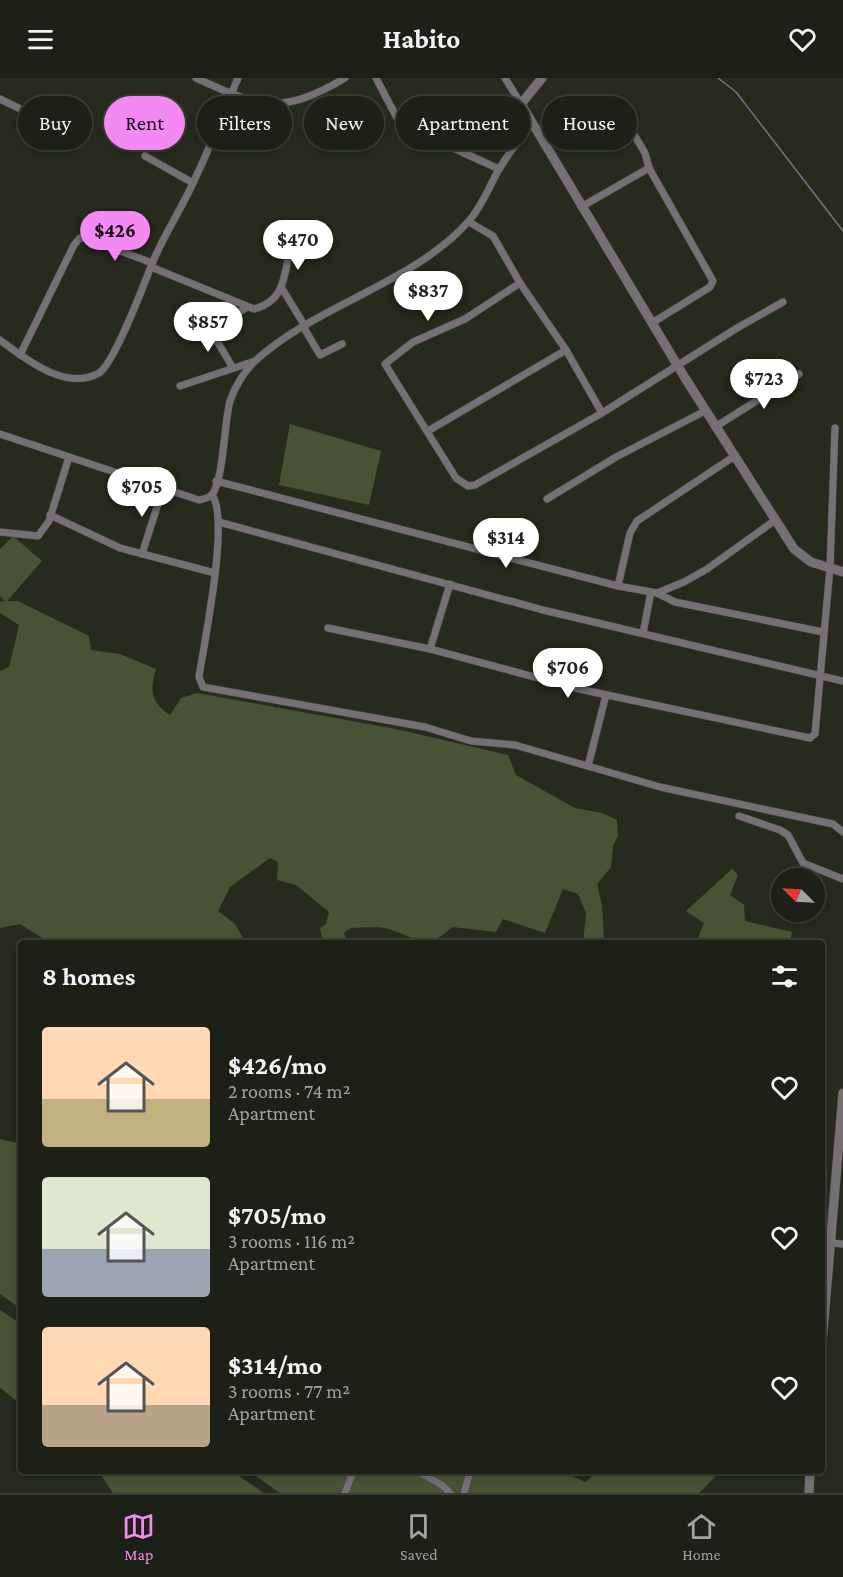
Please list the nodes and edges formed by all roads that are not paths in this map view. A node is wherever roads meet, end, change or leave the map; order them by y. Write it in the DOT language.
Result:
graph roads {
  1 [pos="196,78"];
  2 [pos="238,78"];
  3 [pos="345,78"];
  4 [pos="376,78"];
  5 [pos="505,78"];
  6 [pos="542,78"];
  7 [pos="231,94"];
  8 [pos="516,96"];
  9 [pos="527,96"];
  10 [pos="0,99"];
  11 [pos="18,108"];
  12 [pos="530,119"];
  13 [pos="532,122"];
  14 [pos="637,140"];
  15 [pos="144,156"];
  16 [pos="649,168"];
  17 [pos="499,169"];
  18 [pos="194,183"];
  19 [pos="581,207"];
  20 [pos="469,222"];
  21 [pos="290,249"];
  22 [pos="152,265"];
  23 [pos="520,283"];
  24 [pos="281,287"];
  25 [pos="783,302"];
  26 [pos="247,308"];
  27 [pos="652,323"];
  28 [pos="304,327"];
  29 [pos="0,340"];
  30 [pos="342,344"];
  31 [pos="566,350"];
  32 [pos="20,355"];
  33 [pos="255,361"];
  34 [pos="677,365"];
  35 [pos="233,368"];
  36 [pos="799,374"];
  37 [pos="180,386"];
  38 [pos="705,411"];
  39 [pos="602,412"];
  40 [pos="715,427"];
  41 [pos="835,428"];
  42 [pos="428,431"];
  43 [pos="0,434"];
  44 [pos="69,457"];
  45 [pos="733,457"];
  46 [pos="216,481"];
  47 [pos="164,488"];
  48 [pos="212,495"];
  49 [pos="547,499"];
  50 [pos="50,515"];
  51 [pos="774,521"];
  52 [pos="219,522"];
  53 [pos="0,532"];
  54 [pos="142,554"];
  55 [pos="830,568"];
  56 [pos="843,572"];
  57 [pos="215,573"];
  58 [pos="450,584"];
  59 [pos="618,586"];
  60 [pos="654,592"];
  61 [pos="328,628"];
  62 [pos="823,632"];
  63 [pos="643,633"];
  64 [pos="430,649"];
  65 [pos="820,676"];
  66 [pos="843,681"];
  67 [pos="606,695"];
  68 [pos="588,765"];
  69 [pos="739,816"];
  70 [pos="843,832"];
  71 [pos="843,879"];
  72 [pos="843,1093"];
  73 [pos="831,1243"];
  74 [pos="843,1244"];
  75 [pos="825,1300"];
  76 [pos="352,1474"];
  77 [pos="423,1474"];
  78 [pos="469,1474"];
  79 [pos="810,1474"];
  80 [pos="345,1493"];
  81 [pos="450,1493"];
  82 [pos="464,1493"];
  83 [pos="809,1493"];
  1 -- 7 [label="street"];
  2 -- 7 [label="street"];
  3 -- 7 [label="street"];
  4 -- 17 [label="street"];
  5 -- 8 [label="street"];
  6 -- 9 [label="street"];
  7 -- 18 [label="street"];
  10 -- 11 [label="street"];
  12 -- 13 [label="street"];
  13 -- 17 [label="street"];
  13 -- 19 [label="street"];
  14 -- 16 [label="street"];
  15 -- 18 [label="street"];
  16 -- 19 [label="street"];
  16 -- 27 [label="street"];
  17 -- 20 [label="street"];
  18 -- 22 [label="street"];
  19 -- 27 [label="street"];
  20 -- 23 [label="street"];
  20 -- 28 [label="street"];
  21 -- 24 [label="street"];
  22 -- 26 [label="street"];
  22 -- 32 [label="street"];
  22 -- 32 [label="street"];
  23 -- 31 [label="street"];
  23 -- 42 [label="street"];
  24 -- 26 [label="street"];
  24 -- 28 [label="street"];
  25 -- 34 [label="street"];
  26 -- 35 [label="street"];
  27 -- 34 [label="street"];
  28 -- 30 [label="street"];
  28 -- 33 [label="street"];
  29 -- 32 [label="street"];
  31 -- 39 [label="street"];
  31 -- 42 [label="street"];
  33 -- 35 [label="street"];
  33 -- 46 [label="street"];
  34 -- 38 [label="street"];
  34 -- 39 [label="street"];
  35 -- 37 [label="street"];
  36 -- 40 [label="street"];
  38 -- 40 [label="street"];
  38 -- 49 [label="street"];
  39 -- 42 [label="street"];
  40 -- 45 [label="street"];
  41 -- 55 [label="street"];
  43 -- 44 [label="street"];
  44 -- 47 [label="street"];
  44 -- 50 [label="street"];
  45 -- 51 [label="street"];
  45 -- 59 [label="street"];
  46 -- 48 [label="street"];
  46 -- 59 [label="street"];
  47 -- 48 [label="street"];
  47 -- 54 [label="street"];
  48 -- 52 [label="street"];
  50 -- 53 [label="street"];
  50 -- 54 [label="street"];
  51 -- 55 [label="street"];
  51 -- 60 [label="street"];
  52 -- 57 [label="street"];
  52 -- 58 [label="street"];
  54 -- 57 [label="street"];
  55 -- 56 [label="street"];
  55 -- 62 [label="street"];
  57 -- 68 [label="street"];
  58 -- 63 [label="street"];
  58 -- 64 [label="street"];
  59 -- 60 [label="street"];
  60 -- 62 [label="street"];
  60 -- 63 [label="street"];
  61 -- 64 [label="street"];
  62 -- 65 [label="street"];
  63 -- 65 [label="street"];
  64 -- 67 [label="street"];
  65 -- 66 [label="street"];
  65 -- 67 [label="street"];
  67 -- 68 [label="street"];
  68 -- 70 [label="street"];
  69 -- 71 [label="street"];
  72 -- 73 [label="street"];
  73 -- 74 [label="street"];
  73 -- 75 [label="street"];
  76 -- 80 [label="street"];
  77 -- 81 [label="street"];
  78 -- 82 [label="street"];
  79 -- 83 [label="street"];
}
